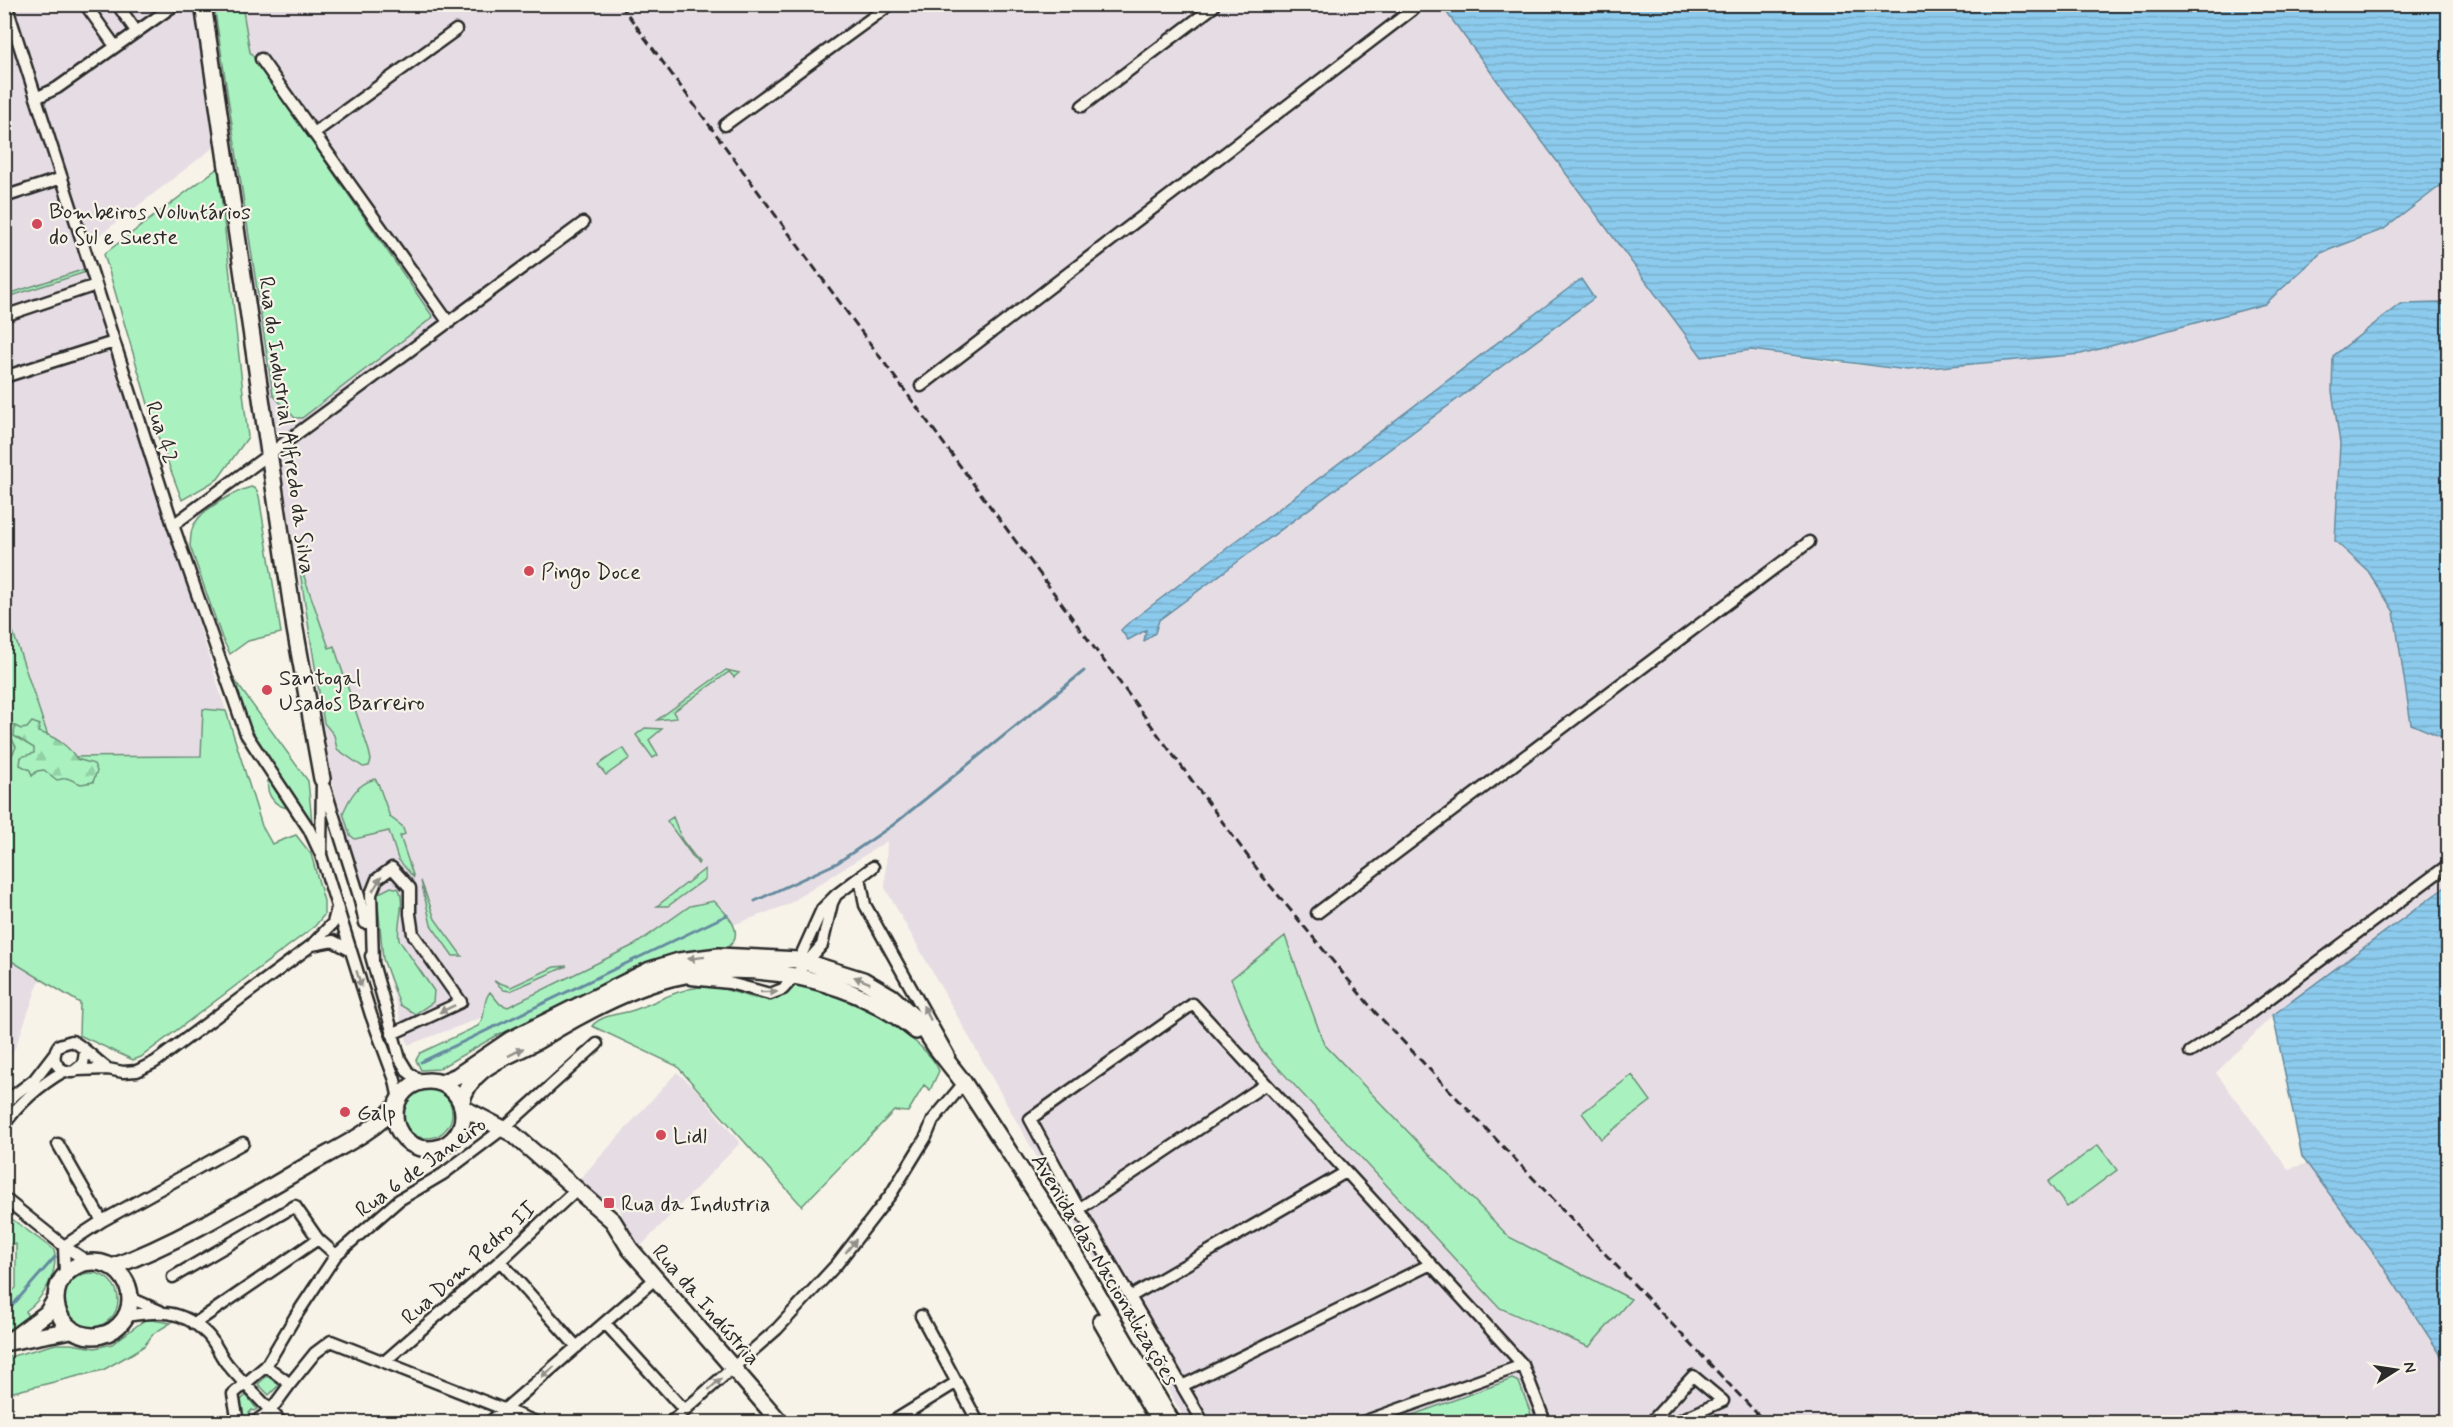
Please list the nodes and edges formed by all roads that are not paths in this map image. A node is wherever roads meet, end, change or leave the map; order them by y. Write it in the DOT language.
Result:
graph roads {
  1 [pos="6,4"];
  2 [pos="85,4"];
  3 [pos="117,4"];
  4 [pos="203,4"];
  5 [pos="891,4"];
  6 [pos="173,5"];
  7 [pos="1213,7"];
  8 [pos="1412,10"];
  9 [pos="9,29"];
  10 [pos="456,30"];
  11 [pos="136,31"];
  12 [pos="116,46"];
  13 [pos="261,59"];
  14 [pos="36,98"];
  15 [pos="1082,106"];
  16 [pos="725,126"];
  17 [pos="314,133"];
  18 [pos="62,178"];
  19 [pos="4,197"];
  20 [pos="583,223"];
  21 [pos="96,285"];
  22 [pos="4,315"];
  23 [pos="449,323"];
  24 [pos="114,342"];
  25 [pos="4,378"];
  26 [pos="921,386"];
  27 [pos="269,455"];
  28 [pos="173,525"];
  29 [pos="1809,542"];
  30 [pos="322,780"];
  31 [pos="321,855"];
  32 [pos="2448,865"];
  33 [pos="873,867"];
  34 [pos="860,877"];
  35 [pos="836,895"];
  36 [pos="337,908"];
  37 [pos="1317,914"];
  38 [pos="312,945"];
  39 [pos="350,950"];
  40 [pos="373,962"];
  41 [pos="802,966"];
  42 [pos="670,978"];
  43 [pos="392,1034"];
  44 [pos="597,1044"];
  45 [pos="85,1052"];
  46 [pos="2190,1052"];
  47 [pos="54,1054"];
  48 [pos="108,1069"];
  49 [pos="77,1070"];
  50 [pos="64,1071"];
  51 [pos="422,1082"];
  52 [pos="441,1083"];
  53 [pos="964,1083"];
  54 [pos="1266,1084"];
  55 [pos="398,1103"];
  56 [pos="4,1106"];
  57 [pos="462,1106"];
  58 [pos="4,1125"];
  59 [pos="498,1126"];
  60 [pos="400,1132"];
  61 [pos="364,1133"];
  62 [pos="453,1140"];
  63 [pos="1001,1140"];
  64 [pos="243,1143"];
  65 [pos="58,1144"];
  66 [pos="1346,1172"];
  67 [pos="577,1189"];
  68 [pos="4,1198"];
  69 [pos="1079,1209"];
  70 [pos="102,1221"];
  71 [pos="318,1239"];
  72 [pos="64,1246"];
  73 [pos="152,1252"];
  74 [pos="336,1256"];
  75 [pos="500,1261"];
  76 [pos="88,1262"];
  77 [pos="1431,1264"];
  78 [pos="112,1267"];
  79 [pos="65,1273"];
  80 [pos="173,1277"];
  81 [pos="655,1278"];
  82 [pos="126,1281"];
  83 [pos="1130,1297"];
  84 [pos="130,1298"];
  85 [pos="55,1300"];
  86 [pos="160,1311"];
  87 [pos="126,1316"];
  88 [pos="921,1316"];
  89 [pos="604,1323"];
  90 [pos="194,1324"];
  91 [pos="71,1330"];
  92 [pos="6,1342"];
  93 [pos="577,1347"];
  94 [pos="384,1362"];
  95 [pos="1523,1365"];
  96 [pos="266,1366"];
  97 [pos="733,1368"];
  98 [pos="957,1382"];
  99 [pos="246,1383"];
  100 [pos="290,1384"];
  101 [pos="1182,1386"];
  102 [pos="271,1410"];
  103 [pos="505,1410"];
  104 [pos="685,1411"];
  105 [pos="238,1422"];
  106 [pos="255,1422"];
  107 [pos="281,1422"];
  108 [pos="490,1422"];
  109 [pos="536,1422"];
  110 [pos="671,1422"];
  111 [pos="780,1422"];
  112 [pos="892,1422"];
  113 [pos="978,1422"];
  114 [pos="1160,1422"];
  115 [pos="1172,1422"];
  116 [pos="1203,1422"];
  117 [pos="1363,1422"];
  118 [pos="1545,1422"];
  119 [pos="1651,1422"];
  120 [pos="1676,1422"];
  1 -- 9 [label="street, Rua 42"];
  2 -- 12 [label="street"];
  3 -- 11 [label="street"];
  4 -- 27 [label="street, Rua do Industrial Alfredo da Silva"];
  5 -- 16 [label="street"];
  6 -- 11 [label="street"];
  7 -- 15 [label="street"];
  8 -- 26 [label="street"];
  9 -- 14 [label="street, Rua 42"];
  10 -- 17 [label="street"];
  11 -- 12 [label="street"];
  12 -- 14 [label="street"];
  13 -- 17 [label="street"];
  14 -- 18 [label="street, Rua 42"];
  17 -- 23 [label="street"];
  18 -- 19 [label="street"];
  18 -- 21 [label="street, Rua 42"];
  20 -- 23 [label="street"];
  21 -- 22 [label="street"];
  21 -- 24 [label="street, Rua 42"];
  23 -- 27 [label="street"];
  24 -- 25 [label="street"];
  24 -- 28 [label="street, Rua 42"];
  27 -- 28 [label="street"];
  27 -- 30 [label="street, Rua do Industrial Alfredo da Silva"];
  28 -- 31 [label="street, Rua 42"];
  29 -- 37 [label="street"];
  30 -- 31 [label="street"];
  30 -- 40 [label="street"];
  31 -- 36 [label="street"];
  32 -- 46 [label="street"];
  33 -- 34 [label="street"];
  34 -- 35 [label="street"];
  53 -- 34 [label="street, one-way"];
  35 -- 41 [label="street"];
  35 -- 41 [label="street"];
  36 -- 38 [label="street"];
  36 -- 39 [label="street"];
  38 -- 39 [label="street"];
  38 -- 48 [label="street"];
  39 -- 55 [label="street, one-way"];
  40 -- 43 [label="street"];
  40 -- 43 [label="street, one-way"];
  41 -- 42 [label="street, Avenida das Nacionalizações"];
  42 -- 41 [label="street, one-way"];
  41 -- 52 [label="street, Avenida das Nacionalizações, one-way"];
  41 -- 53 [label="street, Avenida das Nacionalizações"];
  57 -- 42 [label="street, Avenida das Nacionalizações, one-way"];
  43 -- 51 [label="street"];
  44 -- 59 [label="street, Rua 6 de Janeiro"];
  45 -- 47 [label="street"];
  45 -- 48 [label="street"];
  45 -- 49 [label="street"];
  47 -- 50 [label="street"];
  47 -- 56 [label="street"];
  48 -- 49 [label="street"];
  49 -- 50 [label="street"];
  50 -- 58 [label="street"];
  51 -- 52 [label="street, Avenida das Nacionalizações"];
  51 -- 55 [label="street"];
  52 -- 57 [label="street"];
  53 -- 63 [label="street, Avenida das Nacionalizações"];
  97 -- 53 [label="street, one-way"];
  54 -- 66 [label="street"];
  54 -- 69 [label="street"];
  54 -- 69 [label="street"];
  55 -- 60 [label="street"];
  55 -- 61 [label="street"];
  57 -- 59 [label="street, Rua da Indústria"];
  57 -- 62 [label="street, Avenida das Nacionalizações"];
  59 -- 62 [label="street"];
  59 -- 67 [label="street, Rua da Indústria"];
  59 -- 74 [label="street, Rua 6 de Janeiro"];
  60 -- 61 [label="street"];
  60 -- 62 [label="street"];
  61 -- 73 [label="street"];
  63 -- 114 [label="street, Avenida das Nacionalizações"];
  63 -- 115 [label="street, Avenida das Nacionalizações"];
  64 -- 70 [label="street"];
  65 -- 70 [label="street"];
  66 -- 77 [label="street"];
  66 -- 83 [label="street"];
  67 -- 75 [label="street, Rua Dom Pedro II"];
  67 -- 81 [label="street, Rua da Indústria"];
  68 -- 72 [label="street"];
  69 -- 83 [label="street"];
  70 -- 72 [label="street"];
  71 -- 74 [label="street"];
  71 -- 80 [label="street"];
  71 -- 90 [label="street"];
  72 -- 76 [label="street"];
  72 -- 79 [label="street"];
  73 -- 78 [label="street"];
  73 -- 82 [label="street"];
  74 -- 96 [label="street, Rua 6 de Janeiro"];
  75 -- 93 [label="street"];
  75 -- 94 [label="street, Rua Dom Pedro II"];
  76 -- 78 [label="street"];
  76 -- 79 [label="street"];
  77 -- 95 [label="street"];
  77 -- 101 [label="street"];
  78 -- 82 [label="street"];
  79 -- 85 [label="street"];
  81 -- 89 [label="street"];
  81 -- 97 [label="street, Rua da Indústria"];
  82 -- 84 [label="street"];
  83 -- 101 [label="street"];
  84 -- 86 [label="street"];
  84 -- 87 [label="street"];
  85 -- 91 [label="street"];
  85 -- 92 [label="street"];
  86 -- 87 [label="street"];
  86 -- 90 [label="street"];
  87 -- 91 [label="street"];
  88 -- 98 [label="street"];
  89 -- 93 [label="street"];
  89 -- 104 [label="street"];
  90 -- 99 [label="street"];
  91 -- 92 [label="street"];
  93 -- 103 [label="street, one-way"];
  94 -- 100 [label="street"];
  94 -- 103 [label="street"];
  95 -- 117 [label="street"];
  95 -- 118 [label="street"];
  96 -- 99 [label="street, Rua 6 de Janeiro"];
  96 -- 100 [label="street"];
  104 -- 97 [label="street, one-way"];
  97 -- 111 [label="street, Rua da Indústria"];
  98 -- 112 [label="street"];
  98 -- 113 [label="street"];
  99 -- 102 [label="street"];
  99 -- 105 [label="street"];
  100 -- 102 [label="street"];
  101 -- 116 [label="street"];
  102 -- 106 [label="street"];
  102 -- 107 [label="street"];
  103 -- 108 [label="street"];
  103 -- 109 [label="street"];
  104 -- 110 [label="street"];
  119 -- 120 [label="street"];
}
